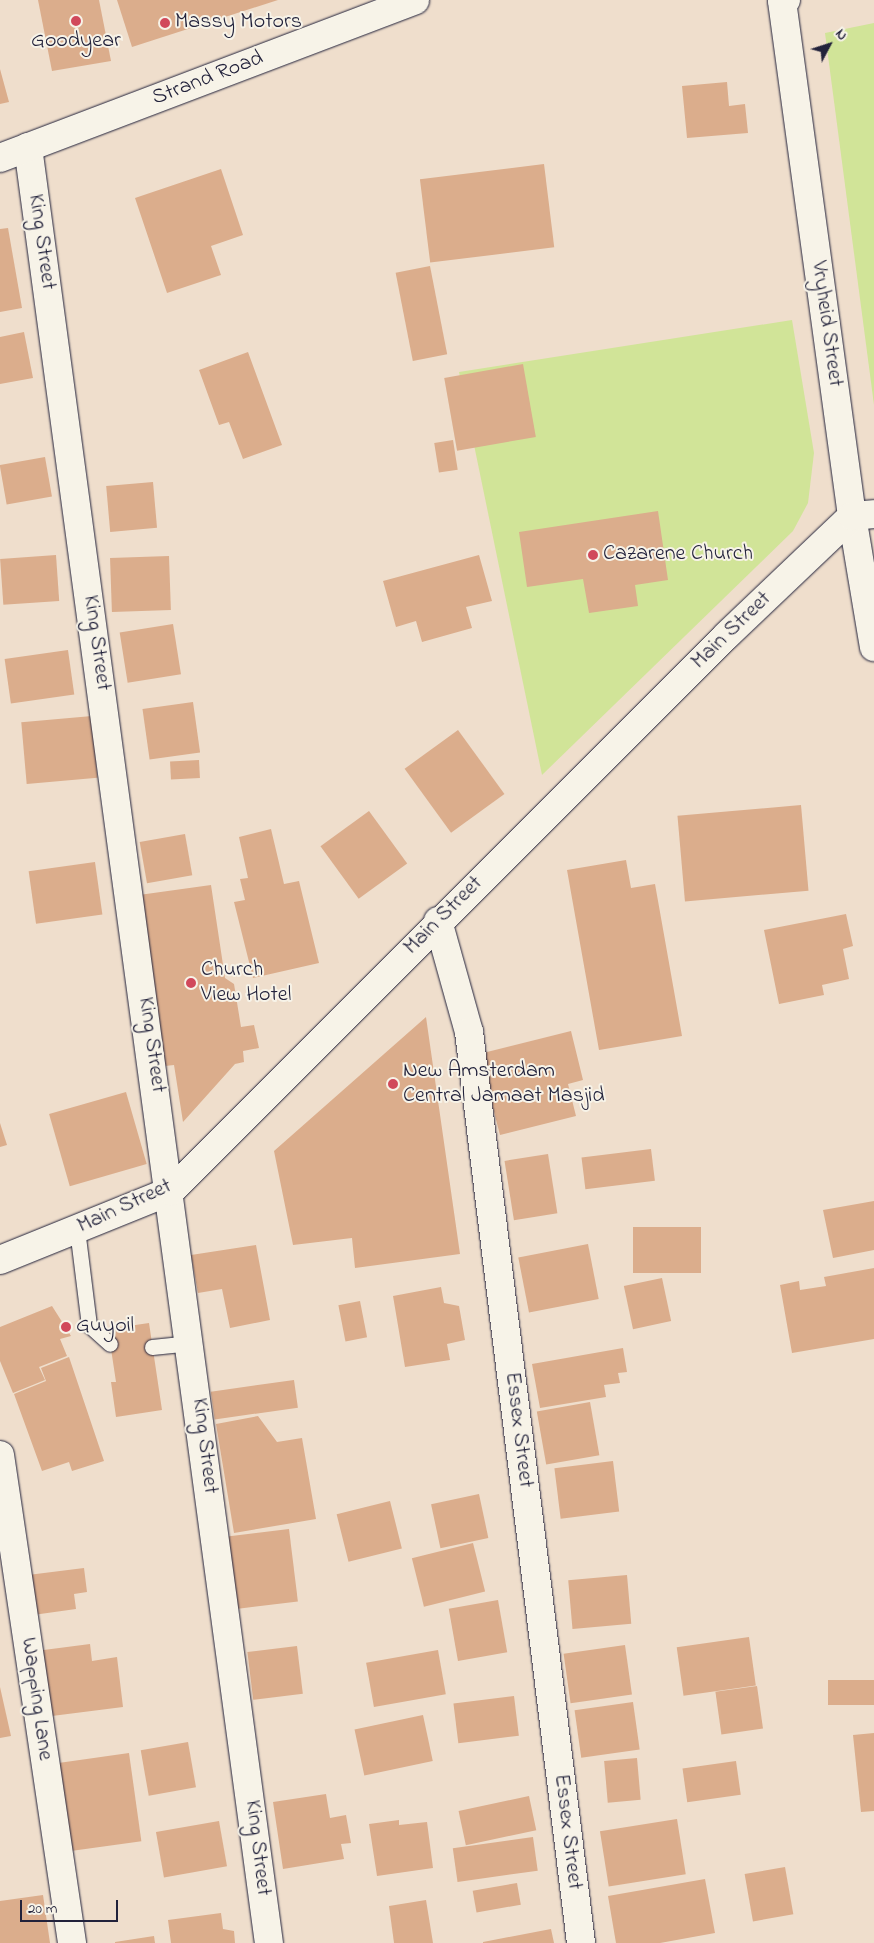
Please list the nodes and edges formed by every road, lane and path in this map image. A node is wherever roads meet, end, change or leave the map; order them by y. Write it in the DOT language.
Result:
graph roads {
  1 [pos="415,0"];
  2 [pos="782,0"];
  3 [pos="28,147"];
  4 [pos="0,158"];
  5 [pos="863,515"];
  6 [pos="874,647"];
  7 [pos="438,921"];
  8 [pos="171,1190"];
  9 [pos="77,1229"];
  10 [pos="0,1260"];
  11 [pos="191,1343"];
  12 [pos="110,1344"];
  13 [pos="152,1347"];
  14 [pos="0,1455"];
  15 [pos="72,1943"];
  16 [pos="269,1943"];
  17 [pos="581,1943"];
  1 -- 3 [label="street, Strand Road"];
  2 -- 5 [label="street, Vryheid Street"];
  3 -- 4 [label="street, Strand Road"];
  3 -- 8 [label="street, King Street"];
  5 -- 6 [label="street, Vryheid Street"];
  5 -- 7 [label="street, Main Street"];
  7 -- 8 [label="street, Main Street"];
  7 -- 17 [label="street, Essex Street"];
  8 -- 9 [label="street, Main Street"];
  8 -- 11 [label="street, King Street"];
  9 -- 10 [label="street, Main Street"];
  9 -- 12 [label="lane"];
  11 -- 13 [label="lane"];
  11 -- 16 [label="street, King Street"];
  14 -- 15 [label="street, Wapping Lane"];
}
